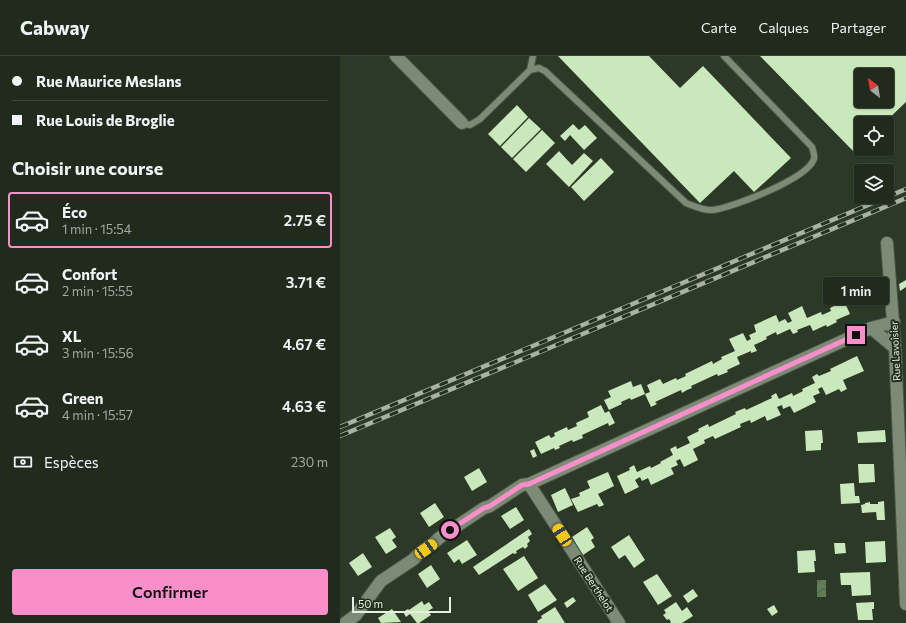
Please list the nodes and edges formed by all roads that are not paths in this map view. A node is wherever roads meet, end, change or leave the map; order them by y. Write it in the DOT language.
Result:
graph roads {
  1 [pos="396,56"];
  2 [pos="533,56"];
  3 [pos="724,56"];
  4 [pos="530,70"];
  5 [pos="462,124"];
  6 [pos="887,243"];
  7 [pos="894,322"];
  8 [pos="871,328"];
  9 [pos="895,348"];
  10 [pos="529,484"];
  11 [pos="906,604"];
  12 [pos="345,623"];
  13 [pos="619,623"];
  1 -- 5 [label="street"];
  2 -- 4 [label="lane"];
  3 -- 4 [label="lane"];
  4 -- 5 [label="lane"];
  6 -- 7 [label="street, Rue Lavoisier"];
  7 -- 8 [label="street"];
  7 -- 9 [label="street, Rue Lavoisier"];
  8 -- 9 [label="street"];
  8 -- 10 [label="street"];
  9 -- 11 [label="street, Rue Lavoisier"];
  10 -- 12 [label="street"];
  10 -- 13 [label="street, Rue Berthelot"];
}
